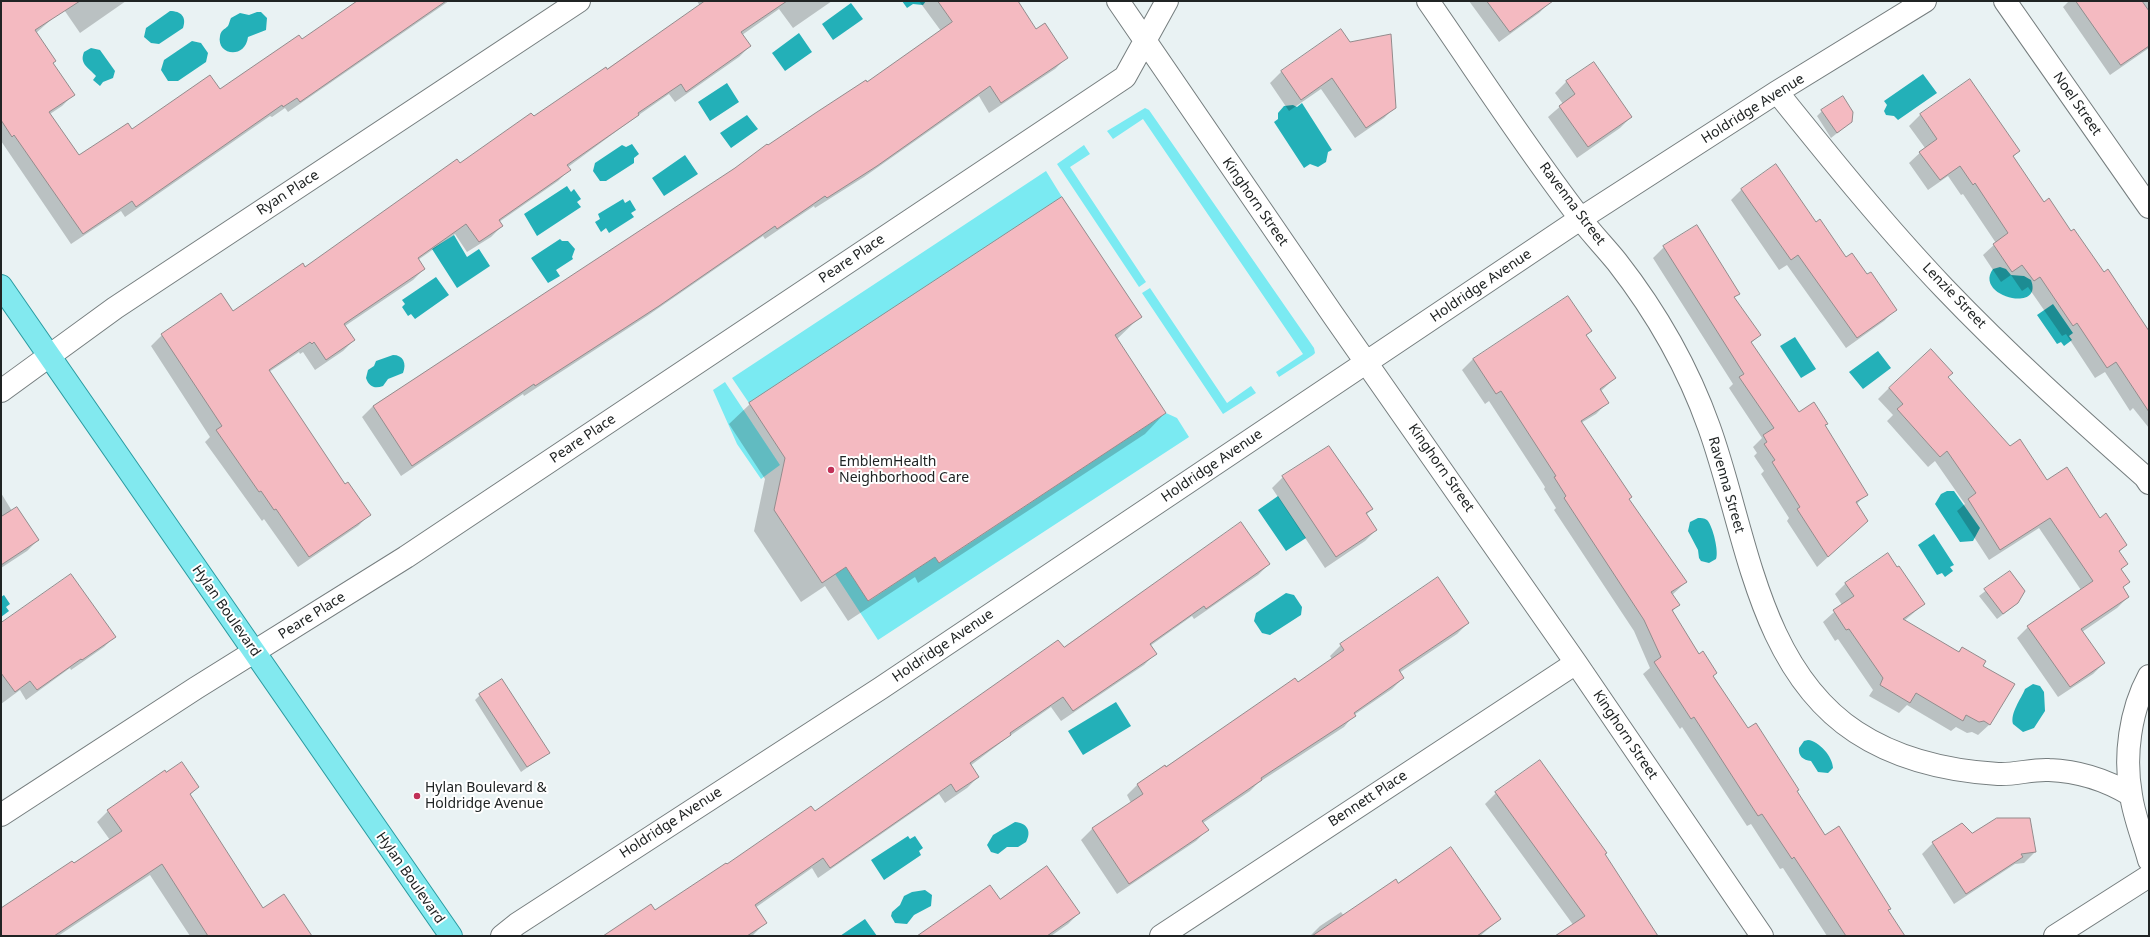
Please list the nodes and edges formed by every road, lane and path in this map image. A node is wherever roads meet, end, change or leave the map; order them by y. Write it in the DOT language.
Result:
graph roads {
  1 [pos="579,1"];
  2 [pos="1118,1"];
  3 [pos="1167,1"];
  4 [pos="1428,1"];
  5 [pos="1925,1"];
  6 [pos="2005,1"];
  7 [pos="1144,41"];
  8 [pos="1777,92"];
  9 [pos="2149,207"];
  10 [pos="1580,219"];
  11 [pos="1,286"];
  12 [pos="50,356"];
  13 [pos="1368,362"];
  14 [pos="1,391"];
  15 [pos="2149,483"];
  16 [pos="254,652"];
  17 [pos="1576,663"];
  18 [pos="2149,676"];
  19 [pos="2131,795"];
  20 [pos="1,815"];
  21 [pos="2149,860"];
  22 [pos="2149,876"];
  23 [pos="450,936"];
  24 [pos="502,936"];
  25 [pos="1161,936"];
  26 [pos="1762,936"];
  27 [pos="2055,936"];
  1 -- 12 [label="street, Ryan Place"];
  2 -- 7 [label="street, Kinghorn Street"];
  3 -- 7 [label="street, Peare Place"];
  4 -- 10 [label="street, Ravenna Street"];
  5 -- 8 [label="street, Holdridge Avenue"];
  6 -- 9 [label="street, Noel Street"];
  7 -- 13 [label="street, Kinghorn Street"];
  7 -- 16 [label="street, Peare Place"];
  8 -- 10 [label="street, Holdridge Avenue"];
  8 -- 15 [label="street, Lenzie Street"];
  10 -- 13 [label="street, Holdridge Avenue"];
  10 -- 19 [label="street, Ravenna Street"];
  11 -- 12 [label="main road, Hylan Boulevard"];
  12 -- 14 [label="street, Ryan Place"];
  12 -- 16 [label="main road, Hylan Boulevard"];
  13 -- 17 [label="street, Kinghorn Street"];
  13 -- 24 [label="street, Holdridge Avenue"];
  16 -- 20 [label="street, Peare Place"];
  16 -- 23 [label="main road, Hylan Boulevard"];
  17 -- 25 [label="street, Bennett Place"];
  17 -- 26 [label="street, Kinghorn Street"];
  18 -- 19 [label="street"];
  19 -- 21 [label="street"];
  22 -- 27 [label="street"];
}
